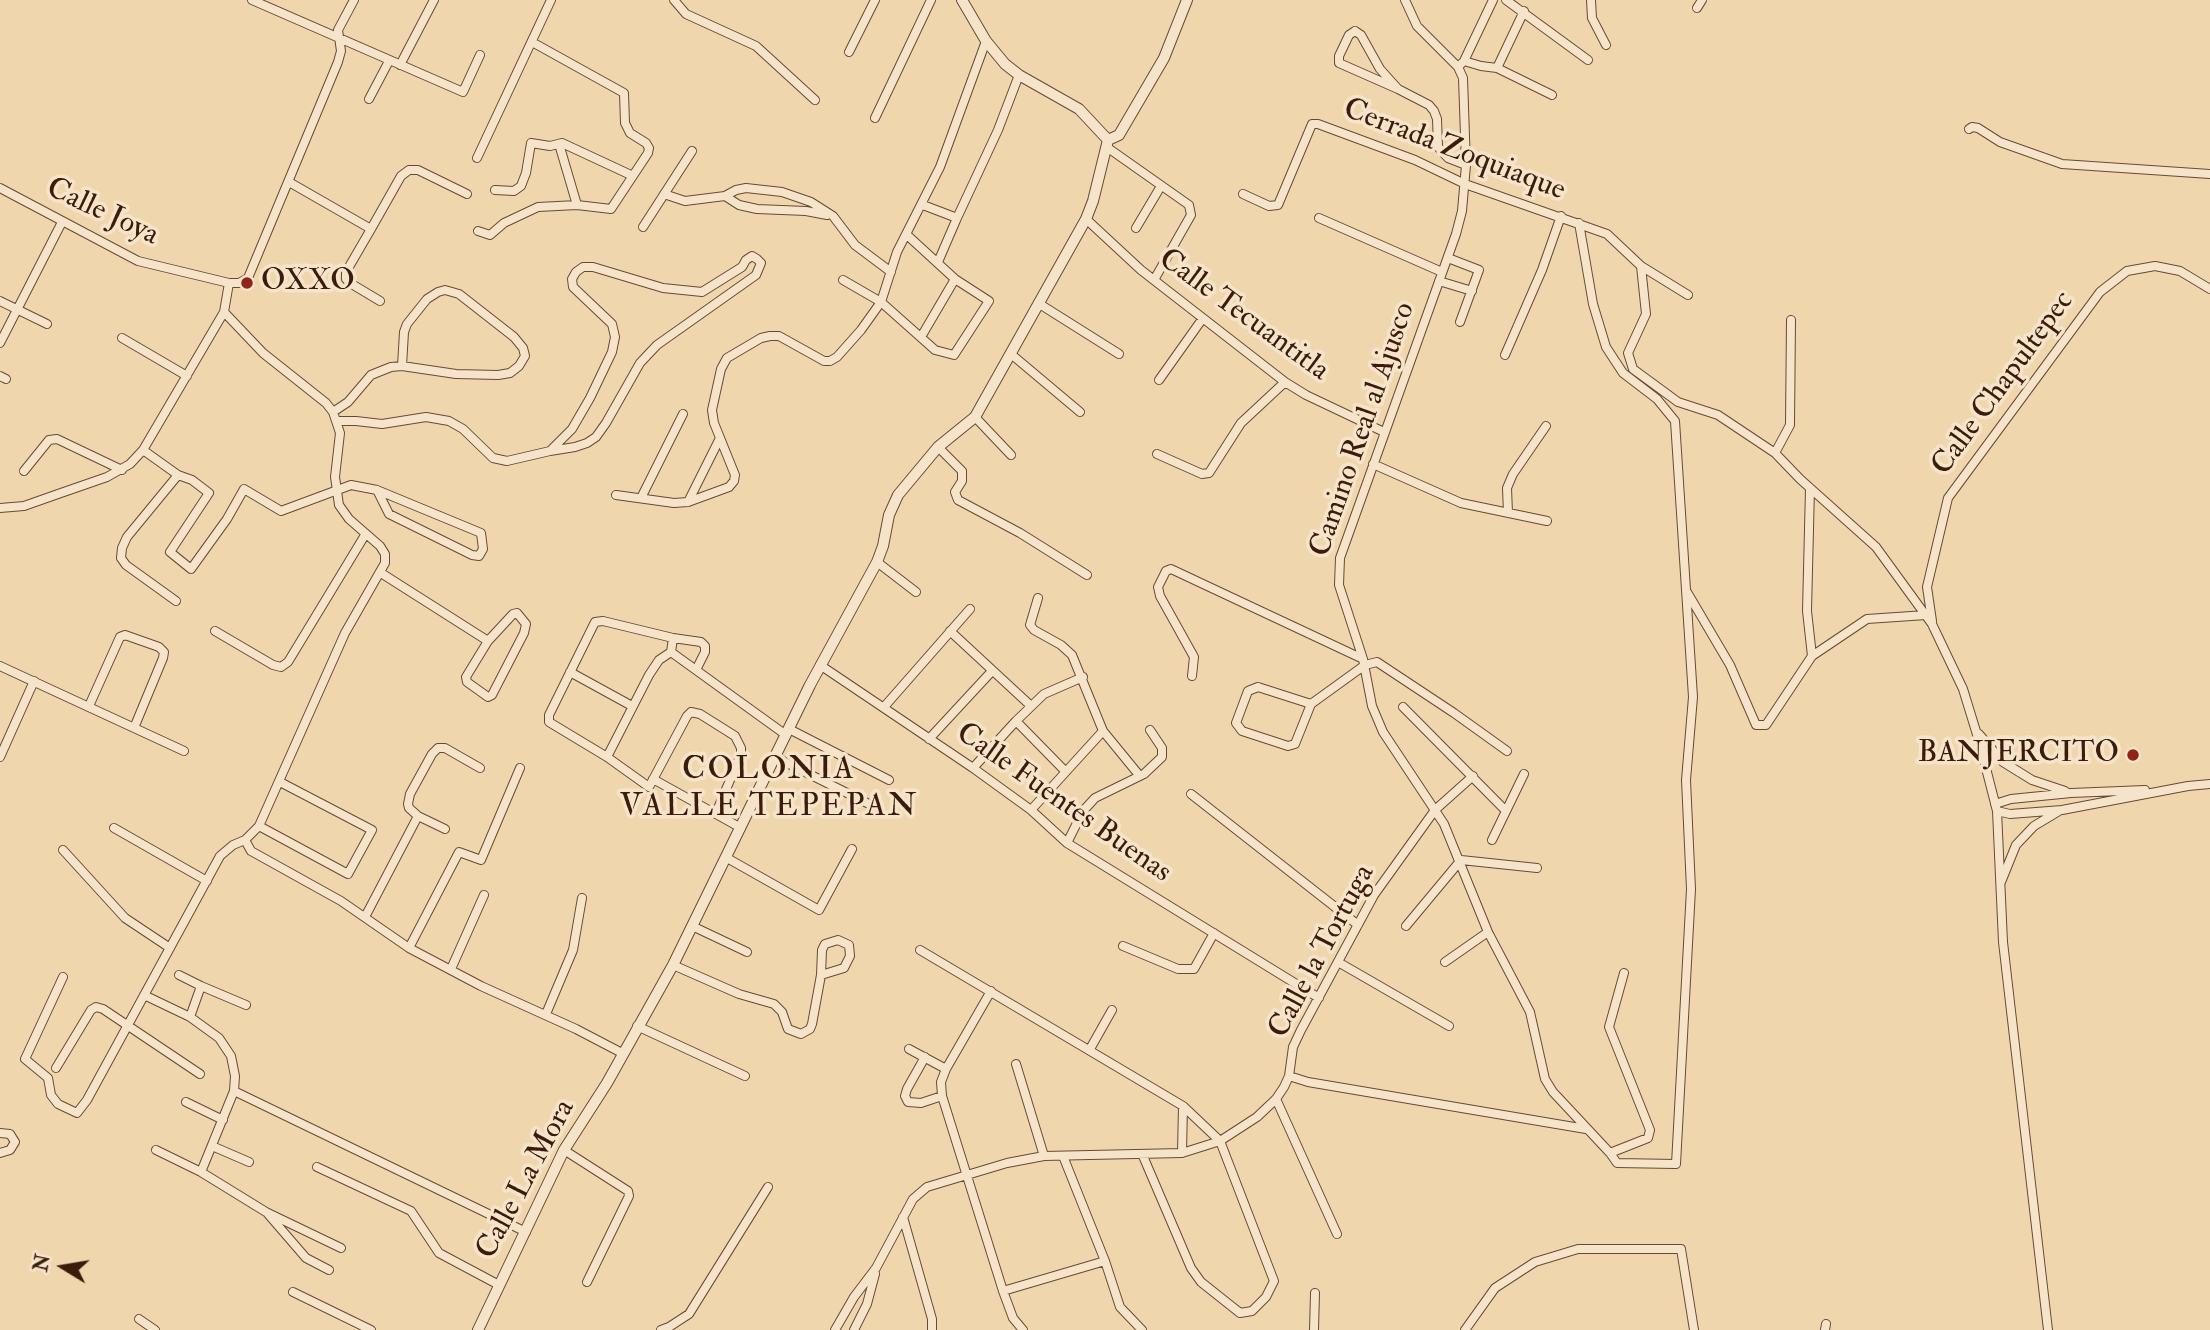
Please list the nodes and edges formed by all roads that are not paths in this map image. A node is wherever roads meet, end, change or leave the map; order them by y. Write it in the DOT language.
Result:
graph roads {
  1 [pos="252,0"];
  2 [pos="355,0"];
  3 [pos="434,0"];
  4 [pos="551,0"];
  5 [pos="674,0"];
  6 [pos="875,0"];
  7 [pos="931,0"];
  8 [pos="962,0"];
  9 [pos="1187,0"];
  10 [pos="1405,0"];
  11 [pos="1493,0"];
  12 [pos="1506,0"];
  13 [pos="1591,0"];
  14 [pos="1524,11"];
  15 [pos="337,39"];
  16 [pos="986,41"];
  17 [pos="532,42"];
  18 [pos="1606,45"];
  19 [pos="849,52"];
  20 [pos="480,55"];
  21 [pos="1588,60"];
  22 [pos="388,61"];
  23 [pos="1461,64"];
  24 [pos="400,65"];
  25 [pos="1497,68"];
  26 [pos="1019,75"];
  27 [pos="1398,89"];
  28 [pos="1552,95"];
  29 [pos="369,99"];
  30 [pos="815,100"];
  31 [pos="875,118"];
  32 [pos="1969,129"];
  33 [pos="559,144"];
  34 [pos="1108,144"];
  35 [pos="692,151"];
  36 [pos="477,158"];
  37 [pos="1466,164"];
  38 [pos="2210,174"];
  39 [pos="633,176"];
  40 [pos="289,182"];
  41 [pos="1465,184"];
  42 [pos="1161,186"];
  43 [pos="0,188"];
  44 [pos="495,190"];
  45 [pos="467,194"];
  46 [pos="664,194"];
  47 [pos="1244,194"];
  48 [pos="725,196"];
  49 [pos="577,205"];
  50 [pos="923,205"];
  51 [pos="832,216"];
  52 [pos="1561,216"];
  53 [pos="957,218"];
  54 [pos="1319,218"];
  55 [pos="1086,219"];
  56 [pos="62,222"];
  57 [pos="1579,223"];
  58 [pos="643,227"];
  59 [pos="371,229"];
  60 [pos="1136,229"];
  61 [pos="478,231"];
  62 [pos="907,235"];
  63 [pos="1448,258"];
  64 [pos="938,262"];
  65 [pos="1641,266"];
  66 [pos="891,272"];
  67 [pos="1441,277"];
  68 [pos="843,279"];
  69 [pos="955,279"];
  70 [pos="1154,280"];
  71 [pos="229,283"];
  72 [pos="2210,289"];
  73 [pos="1472,291"];
  74 [pos="1688,295"];
  75 [pos="0,301"];
  76 [pos="380,301"];
  77 [pos="881,302"];
  78 [pos="1038,303"];
  79 [pos="17,310"];
  80 [pos="224,312"];
  81 [pos="1203,318"];
  82 [pos="1791,320"];
  83 [pos="1460,322"];
  84 [pos="47,324"];
  85 [pos="921,337"];
  86 [pos="122,338"];
  87 [pos="0,343"];
  88 [pos="1011,354"];
  89 [pos="1119,354"];
  90 [pos="1505,355"];
  91 [pos="402,366"];
  92 [pos="187,376"];
  93 [pos="1159,380"];
  94 [pos="1285,382"];
  95 [pos="333,412"];
  96 [pos="1080,412"];
  97 [pos="683,414"];
  98 [pos="975,417"];
  99 [pos="337,421"];
  100 [pos="1546,426"];
  101 [pos="1384,432"];
  102 [pos="720,438"];
  103 [pos="938,447"];
  104 [pos="143,450"];
  105 [pos="550,451"];
  106 [pos="1775,453"];
  107 [pos="1157,454"];
  108 [pos="1011,455"];
  109 [pos="1373,464"];
  110 [pos="122,470"];
  111 [pos="24,471"];
  112 [pos="178,475"];
  113 [pos="1810,488"];
  114 [pos="377,490"];
  115 [pos="335,491"];
  116 [pos="616,495"];
  117 [pos="641,498"];
  118 [pos="688,502"];
  119 [pos="0,509"];
  120 [pos="1508,513"];
  121 [pos="1547,521"];
  122 [pos="365,535"];
  123 [pos="877,562"];
  124 [pos="381,573"];
  125 [pos="1087,575"];
  126 [pos="1686,590"];
  127 [pos="916,592"];
  128 [pos="1038,598"];
  129 [pos="176,601"];
  130 [pos="970,609"];
  131 [pos="1926,615"];
  132 [pos="1932,624"];
  133 [pos="215,631"];
  134 [pos="950,631"];
  135 [pos="673,638"];
  136 [pos="488,640"];
  137 [pos="671,652"];
  138 [pos="1812,656"];
  139 [pos="1364,662"];
  140 [pos="820,665"];
  141 [pos="0,666"];
  142 [pos="696,670"];
  143 [pos="992,671"];
  144 [pos="570,672"];
  145 [pos="1192,676"];
  146 [pos="1083,677"];
  147 [pos="34,681"];
  148 [pos="1311,704"];
  149 [pos="89,706"];
  150 [pos="632,706"];
  151 [pos="1031,706"];
  152 [pos="884,707"];
  153 [pos="1403,707"];
  154 [pos="1016,721"];
  155 [pos="134,727"];
  156 [pos="1150,730"];
  157 [pos="1976,730"];
  158 [pos="1103,731"];
  159 [pos="788,732"];
  160 [pos="929,739"];
  161 [pos="184,751"];
  162 [pos="1507,751"];
  163 [pos="0,757"];
  164 [pos="607,757"];
  165 [pos="775,757"];
  166 [pos="480,768"];
  167 [pos="520,768"];
  168 [pos="973,768"];
  169 [pos="1065,771"];
  170 [pos="1524,774"];
  171 [pos="1139,775"];
  172 [pos="1473,776"];
  173 [pos="653,779"];
  174 [pos="889,780"];
  175 [pos="280,782"];
  176 [pos="2210,784"];
  177 [pos="2172,789"];
  178 [pos="2071,793"];
  179 [pos="1191,794"];
  180 [pos="1996,808"];
  181 [pos="879,809"];
  182 [pos="1031,810"];
  183 [pos="1435,810"];
  184 [pos="2062,810"];
  185 [pos="1506,811"];
  186 [pos="716,813"];
  187 [pos="418,816"];
  188 [pos="259,826"];
  189 [pos="114,828"];
  190 [pos="741,828"];
  191 [pos="445,829"];
  192 [pos="245,840"];
  193 [pos="1492,840"];
  194 [pos="1067,843"];
  195 [pos="852,849"];
  196 [pos="63,850"];
  197 [pos="726,858"];
  198 [pos="1461,860"];
  199 [pos="1537,868"];
  200 [pos="207,881"];
  201 [pos="2000,885"];
  202 [pos="484,895"];
  203 [pos="582,898"];
  204 [pos="365,917"];
  205 [pos="1358,925"];
  206 [pos="692,926"];
  207 [pos="1406,926"];
  208 [pos="1488,932"];
  209 [pos="1214,933"];
  210 [pos="1123,947"];
  211 [pos="170,948"];
  212 [pos="409,948"];
  213 [pos="920,950"];
  214 [pos="747,952"];
  215 [pos="1338,962"];
  216 [pos="1446,962"];
  217 [pos="673,965"];
  218 [pos="451,969"];
  219 [pos="1624,973"];
  220 [pos="179,975"];
  221 [pos="821,975"];
  222 [pos="63,977"];
  223 [pos="201,986"];
  224 [pos="991,991"];
  225 [pos="144,995"];
  226 [pos="1319,998"];
  227 [pos="246,1005"];
  228 [pos="1112,1010"];
  229 [pos="545,1014"];
  230 [pos="190,1017"];
  231 [pos="128,1025"];
  232 [pos="637,1026"];
  233 [pos="1448,1026"];
  234 [pos="909,1049"];
  235 [pos="1090,1049"];
  236 [pos="622,1053"];
  237 [pos="925,1057"];
  238 [pos="1016,1064"];
  239 [pos="56,1068"];
  240 [pos="946,1069"];
  241 [pos="200,1074"];
  242 [pos="745,1076"];
  243 [pos="1289,1076"];
  244 [pos="234,1091"];
  245 [pos="942,1096"];
  246 [pos="1276,1098"];
  247 [pos="186,1102"];
  248 [pos="1183,1106"];
  249 [pos="222,1120"];
  250 [pos="1586,1129"];
  251 [pos="0,1133"];
  252 [pos="1220,1141"];
  253 [pos="212,1146"];
  254 [pos="156,1150"];
  255 [pos="564,1150"];
  256 [pos="0,1153"];
  257 [pos="1182,1153"];
  258 [pos="1610,1153"];
  259 [pos="1044,1156"];
  260 [pos="1063,1156"];
  261 [pos="1143,1156"];
  262 [pos="249,1162"];
  263 [pos="317,1167"];
  264 [pos="201,1172"];
  265 [pos="966,1175"];
  266 [pos="768,1187"];
  267 [pos="267,1212"];
  268 [pos="903,1217"];
  269 [pos="526,1232"];
  270 [pos="1337,1234"];
  271 [pos="341,1248"];
  272 [pos="1105,1261"];
  273 [pos="876,1268"];
  274 [pos="329,1270"];
  275 [pos="587,1282"];
  276 [pos="499,1285"];
  277 [pos="1003,1291"];
  278 [pos="293,1292"];
  279 [pos="1315,1293"];
  280 [pos="139,1319"];
  281 [pos="155,1330"];
  282 [pos="371,1330"];
  283 [pos="478,1330"];
  284 [pos="661,1330"];
  285 [pos="835,1330"];
  286 [pos="854,1330"];
  287 [pos="932,1330"];
  288 [pos="1023,1330"];
  289 [pos="1142,1330"];
  290 [pos="1314,1330"];
  291 [pos="1465,1330"];
  292 [pos="1694,1330"];
  293 [pos="2048,1330"];
  1 -- 15 [label="street"];
  2 -- 15 [label="street"];
  3 -- 24 [label="street"];
  4 -- 17 [label="street"];
  5 -- 30 [label="street"];
  6 -- 19 [label="street"];
  7 -- 31 [label="street"];
  8 -- 16 [label="street"];
  9 -- 34 [label="street"];
  10 -- 23 [label="street"];
  11 -- 23 [label="street"];
  12 -- 14 [label="street"];
  13 -- 18 [label="street"];
  14 -- 21 [label="street"];
  14 -- 25 [label="street"];
  15 -- 22 [label="street"];
  15 -- 40 [label="street"];
  16 -- 26 [label="street"];
  16 -- 50 [label="street"];
  17 -- 36 [label="street"];
  17 -- 39 [label="street"];
  20 -- 24 [label="street"];
  22 -- 24 [label="street"];
  22 -- 29 [label="street"];
  23 -- 25 [label="street"];
  23 -- 37 [label="street, Camino Real al Ajusco"];
  25 -- 28 [label="street"];
  26 -- 34 [label="street"];
  26 -- 53 [label="street"];
  27 -- 27 [label="street"];
  27 -- 37 [label="street"];
  32 -- 38 [label="street"];
  33 -- 39 [label="street"];
  33 -- 44 [label="street"];
  33 -- 49 [label="street"];
  34 -- 42 [label="street"];
  34 -- 55 [label="street"];
  35 -- 46 [label="street"];
  37 -- 41 [label="street, Camino Real al Ajusco"];
  39 -- 49 [label="street"];
  40 -- 59 [label="street"];
  40 -- 71 [label="street"];
  41 -- 47 [label="street, Cerrada Zoquiaque"];
  41 -- 52 [label="street, Cerrada Zoquiaque"];
  41 -- 63 [label="street, Camino Real al Ajusco"];
  42 -- 60 [label="street"];
  42 -- 70 [label="street"];
  43 -- 56 [label="street, Calle Joya"];
  45 -- 59 [label="street"];
  46 -- 48 [label="street"];
  46 -- 58 [label="street"];
  48 -- 51 [label="street"];
  48 -- 51 [label="street"];
  49 -- 61 [label="street"];
  50 -- 53 [label="street"];
  50 -- 62 [label="street"];
  51 -- 66 [label="street"];
  52 -- 57 [label="street, Cerrada Zoquiaque"];
  52 -- 90 [label="street"];
  53 -- 64 [label="street"];
  54 -- 67 [label="street"];
  55 -- 70 [label="street, Calle Tecuantitla"];
  55 -- 78 [label="street"];
  56 -- 71 [label="street, Calle Joya"];
  56 -- 79 [label="street"];
  57 -- 65 [label="street, Cerrada Zoquiaque"];
  57 -- 126 [label="street"];
  59 -- 76 [label="street"];
  62 -- 64 [label="street"];
  62 -- 66 [label="street"];
  63 -- 67 [label="street, Camino Real al Ajusco"];
  63 -- 73 [label="street"];
  64 -- 69 [label="street"];
  65 -- 74 [label="street, Cerrada Zoquiaque"];
  65 -- 106 [label="street"];
  66 -- 77 [label="street"];
  67 -- 73 [label="street"];
  67 -- 101 [label="street, Camino Real al Ajusco"];
  68 -- 77 [label="street"];
  69 -- 85 [label="street"];
  69 -- 85 [label="street"];
  70 -- 81 [label="street, Calle Tecuantitla"];
  71 -- 80 [label="street"];
  72 -- 132 [label="street, Calle Chapultepec"];
  73 -- 83 [label="street"];
  75 -- 79 [label="street"];
  77 -- 85 [label="street"];
  77 -- 102 [label="street"];
  78 -- 88 [label="street"];
  78 -- 89 [label="street"];
  79 -- 84 [label="street"];
  79 -- 87 [label="street"];
  80 -- 92 [label="street"];
  80 -- 95 [label="street"];
  81 -- 93 [label="street"];
  81 -- 94 [label="street, Calle Tecuantitla"];
  82 -- 106 [label="street"];
  86 -- 92 [label="street"];
  88 -- 96 [label="street"];
  88 -- 98 [label="street"];
  91 -- 91 [label="street"];
  91 -- 95 [label="street"];
  92 -- 104 [label="street"];
  94 -- 101 [label="street, Calle Tecuantitla"];
  94 -- 107 [label="street"];
  95 -- 99 [label="street"];
  97 -- 117 [label="street"];
  98 -- 103 [label="street, Calle La Mora"];
  98 -- 108 [label="street"];
  99 -- 105 [label="street"];
  99 -- 115 [label="street"];
  100 -- 120 [label="street"];
  101 -- 109 [label="street, Camino Real al Ajusco"];
  102 -- 118 [label="street"];
  102 -- 118 [label="street"];
  103 -- 123 [label="street, Calle La Mora"];
  103 -- 125 [label="street"];
  104 -- 110 [label="street"];
  104 -- 112 [label="street"];
  105 -- 105 [label="street"];
  106 -- 113 [label="street"];
  109 -- 120 [label="street"];
  109 -- 139 [label="street, Camino Real al Ajusco"];
  110 -- 111 [label="street"];
  110 -- 119 [label="street"];
  112 -- 115 [label="street"];
  112 -- 129 [label="street"];
  113 -- 131 [label="street"];
  113 -- 138 [label="street"];
  114 -- 114 [label="street"];
  114 -- 115 [label="street"];
  115 -- 122 [label="street"];
  116 -- 117 [label="street"];
  117 -- 118 [label="street"];
  120 -- 121 [label="street"];
  122 -- 124 [label="street"];
  122 -- 133 [label="street"];
  123 -- 127 [label="street"];
  123 -- 140 [label="street, Calle La Mora"];
  124 -- 136 [label="street"];
  124 -- 175 [label="street"];
  126 -- 138 [label="street"];
  126 -- 258 [label="street, Camino Real al Ajusco"];
  128 -- 146 [label="street"];
  130 -- 134 [label="street"];
  131 -- 132 [label="street"];
  131 -- 138 [label="street"];
  132 -- 157 [label="street"];
  134 -- 143 [label="street"];
  134 -- 152 [label="street"];
  135 -- 137 [label="street"];
  135 -- 142 [label="street"];
  135 -- 144 [label="street"];
  136 -- 136 [label="street"];
  137 -- 142 [label="street"];
  137 -- 150 [label="street"];
  139 -- 145 [label="street"];
  139 -- 148 [label="street"];
  139 -- 162 [label="street"];
  139 -- 183 [label="street, Camino Real al Ajusco"];
  140 -- 152 [label="street, Calle Fuentes Buenas"];
  140 -- 159 [label="street, Calle La Mora"];
  141 -- 147 [label="street"];
  142 -- 159 [label="street"];
  143 -- 151 [label="street"];
  143 -- 160 [label="street"];
  144 -- 150 [label="street"];
  144 -- 164 [label="street"];
  146 -- 151 [label="street"];
  146 -- 158 [label="street"];
  147 -- 149 [label="street"];
  147 -- 163 [label="street"];
  148 -- 148 [label="street"];
  149 -- 155 [label="street"];
  149 -- 155 [label="street"];
  150 -- 164 [label="street"];
  151 -- 154 [label="street"];
  152 -- 160 [label="street, Calle Fuentes Buenas"];
  153 -- 172 [label="street"];
  154 -- 168 [label="street"];
  154 -- 169 [label="street"];
  155 -- 161 [label="street"];
  156 -- 171 [label="street"];
  157 -- 178 [label="street"];
  157 -- 180 [label="street"];
  158 -- 169 [label="street"];
  158 -- 171 [label="street"];
  159 -- 165 [label="street, Calle La Mora"];
  159 -- 174 [label="street"];
  160 -- 168 [label="street, Calle Fuentes Buenas"];
  164 -- 173 [label="street"];
  165 -- 181 [label="street"];
  165 -- 190 [label="street, Calle La Mora"];
  166 -- 187 [label="street"];
  167 -- 212 [label="street"];
  168 -- 182 [label="street, Calle Fuentes Buenas"];
  169 -- 182 [label="street"];
  170 -- 185 [label="street"];
  171 -- 194 [label="street"];
  172 -- 183 [label="street, Calle la Tortuga"];
  172 -- 185 [label="street"];
  173 -- 186 [label="street"];
  173 -- 186 [label="street"];
  175 -- 188 [label="street"];
  175 -- 188 [label="street"];
  176 -- 177 [label="street"];
  177 -- 178 [label="street"];
  177 -- 184 [label="street"];
  178 -- 180 [label="street"];
  179 -- 205 [label="street"];
  180 -- 184 [label="street"];
  180 -- 201 [label="street"];
  182 -- 194 [label="street, Calle Fuentes Buenas"];
  183 -- 198 [label="street, Camino Real al Ajusco"];
  183 -- 205 [label="street, Calle la Tortuga"];
  184 -- 201 [label="street"];
  185 -- 193 [label="street"];
  186 -- 190 [label="street"];
  187 -- 191 [label="street"];
  187 -- 204 [label="street"];
  188 -- 192 [label="street"];
  189 -- 200 [label="street"];
  190 -- 197 [label="street, Calle La Mora"];
  192 -- 200 [label="street"];
  192 -- 204 [label="street"];
  194 -- 209 [label="street, Calle Fuentes Buenas"];
  195 -- 197 [label="street"];
  196 -- 211 [label="street"];
  197 -- 206 [label="street, Calle La Mora"];
  198 -- 199 [label="street"];
  198 -- 207 [label="street"];
  198 -- 208 [label="street, Camino Real al Ajusco"];
  200 -- 211 [label="street"];
  201 -- 293 [label="street"];
  202 -- 218 [label="street"];
  203 -- 229 [label="street"];
  204 -- 212 [label="street"];
  205 -- 215 [label="street, Calle la Tortuga"];
  206 -- 214 [label="street"];
  206 -- 217 [label="street, Calle La Mora"];
  208 -- 216 [label="street"];
  208 -- 250 [label="street, Camino Real al Ajusco"];
  209 -- 210 [label="street"];
  209 -- 226 [label="street, Calle Fuentes Buenas"];
  211 -- 225 [label="street"];
  212 -- 218 [label="street"];
  213 -- 224 [label="street"];
  215 -- 226 [label="street, Calle la Tortuga"];
  215 -- 233 [label="street"];
  217 -- 221 [label="street"];
  217 -- 232 [label="street, Calle La Mora"];
  218 -- 229 [label="street"];
  219 -- 258 [label="street"];
  220 -- 223 [label="street"];
  221 -- 221 [label="street"];
  222 -- 231 [label="street"];
  223 -- 227 [label="street"];
  223 -- 230 [label="street"];
  224 -- 235 [label="street"];
  224 -- 240 [label="street"];
  225 -- 230 [label="street"];
  225 -- 231 [label="street"];
  226 -- 243 [label="street, Calle la Tortuga"];
  228 -- 235 [label="street"];
  229 -- 236 [label="street"];
  230 -- 244 [label="street"];
  231 -- 239 [label="street"];
  231 -- 241 [label="street"];
  232 -- 236 [label="street, Calle La Mora"];
  232 -- 242 [label="street"];
  234 -- 237 [label="street"];
  235 -- 248 [label="street"];
  236 -- 255 [label="street, Calle La Mora"];
  237 -- 240 [label="street"];
  237 -- 245 [label="street"];
  238 -- 259 [label="street"];
  240 -- 245 [label="street"];
  243 -- 246 [label="street, Calle la Tortuga"];
  243 -- 250 [label="street"];
  244 -- 249 [label="street"];
  244 -- 269 [label="street"];
  245 -- 265 [label="street"];
  246 -- 252 [label="street, Calle la Tortuga"];
  246 -- 270 [label="street"];
  247 -- 249 [label="street"];
  248 -- 252 [label="street"];
  248 -- 257 [label="street"];
  249 -- 253 [label="street"];
  250 -- 258 [label="street, Camino Real al Ajusco"];
  251 -- 256 [label="street"];
  252 -- 257 [label="street, Calle la Tortuga"];
  252 -- 261 [label="street"];
  253 -- 262 [label="street"];
  253 -- 264 [label="street"];
  254 -- 264 [label="street"];
  255 -- 269 [label="street, Calle La Mora"];
  255 -- 275 [label="street"];
  257 -- 261 [label="street, Calle la Tortuga"];
  259 -- 260 [label="street, Calle la Tortuga"];
  259 -- 265 [label="street, Calle la Tortuga"];
  260 -- 261 [label="street, Calle la Tortuga"];
  260 -- 272 [label="street"];
  263 -- 276 [label="street"];
  264 -- 267 [label="street"];
  265 -- 268 [label="street, Calle la Tortuga"];
  265 -- 277 [label="street"];
  266 -- 284 [label="street"];
  267 -- 271 [label="street"];
  267 -- 274 [label="street"];
  268 -- 273 [label="street, Calle la Tortuga"];
  268 -- 287 [label="street"];
  269 -- 276 [label="street, Calle La Mora"];
  272 -- 277 [label="street"];
  272 -- 289 [label="street"];
  273 -- 285 [label="street"];
  273 -- 286 [label="street"];
  276 -- 283 [label="street, Calle La Mora"];
  277 -- 288 [label="street"];
  278 -- 282 [label="street"];
  279 -- 290 [label="street"];
  280 -- 281 [label="street"];
  291 -- 292 [label="street"];
}
